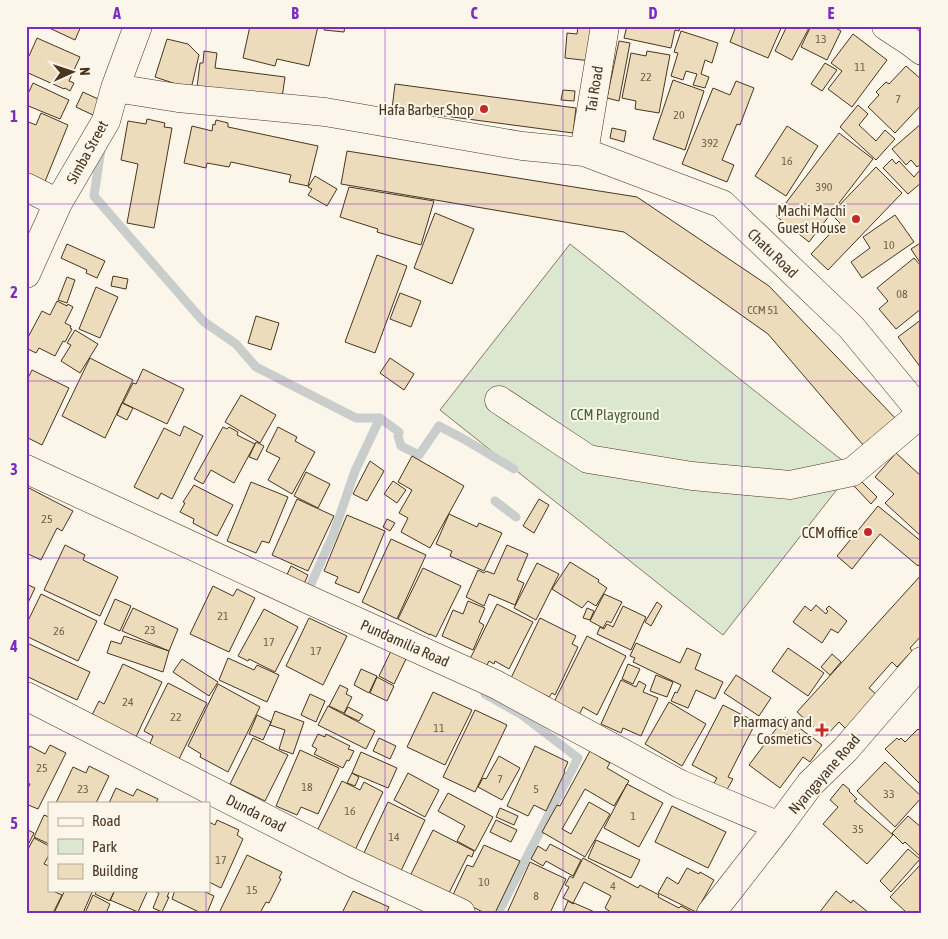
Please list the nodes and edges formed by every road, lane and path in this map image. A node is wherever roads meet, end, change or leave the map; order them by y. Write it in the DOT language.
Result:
graph roads {
  1 [pos="138,26"];
  2 [pos="605,26"];
  3 [pos="886,26"];
  4 [pos="922,51"];
  5 [pos="114,88"];
  6 [pos="584,152"];
  7 [pos="26,187"];
  8 [pos="58,203"];
  9 [pos="26,274"];
  10 [pos="499,400"];
  11 [pos="922,413"];
  12 [pos="26,469"];
  13 [pos="917,678"];
  14 [pos="26,696"];
  15 [pos="779,826"];
  16 [pos="461,913"];
  17 [pos="711,913"];
  1 -- 5 [label="street, Simba Street"];
  2 -- 6 [label="street, Tai Road"];
  3 -- 4 [label="street"];
  5 -- 6 [label="street, Chatu Road"];
  5 -- 8 [label="street, Simba Street"];
  6 -- 11 [label="street, Chatu Road"];
  7 -- 8 [label="street"];
  8 -- 9 [label="street, Simba Street"];
  10 -- 11 [label="street"];
  12 -- 15 [label="street, Pundamilia Road"];
  13 -- 15 [label="street, Nyangayane Road"];
  14 -- 16 [label="street, Dunda road"];
  15 -- 17 [label="street, Nyangayane Road"];
}
